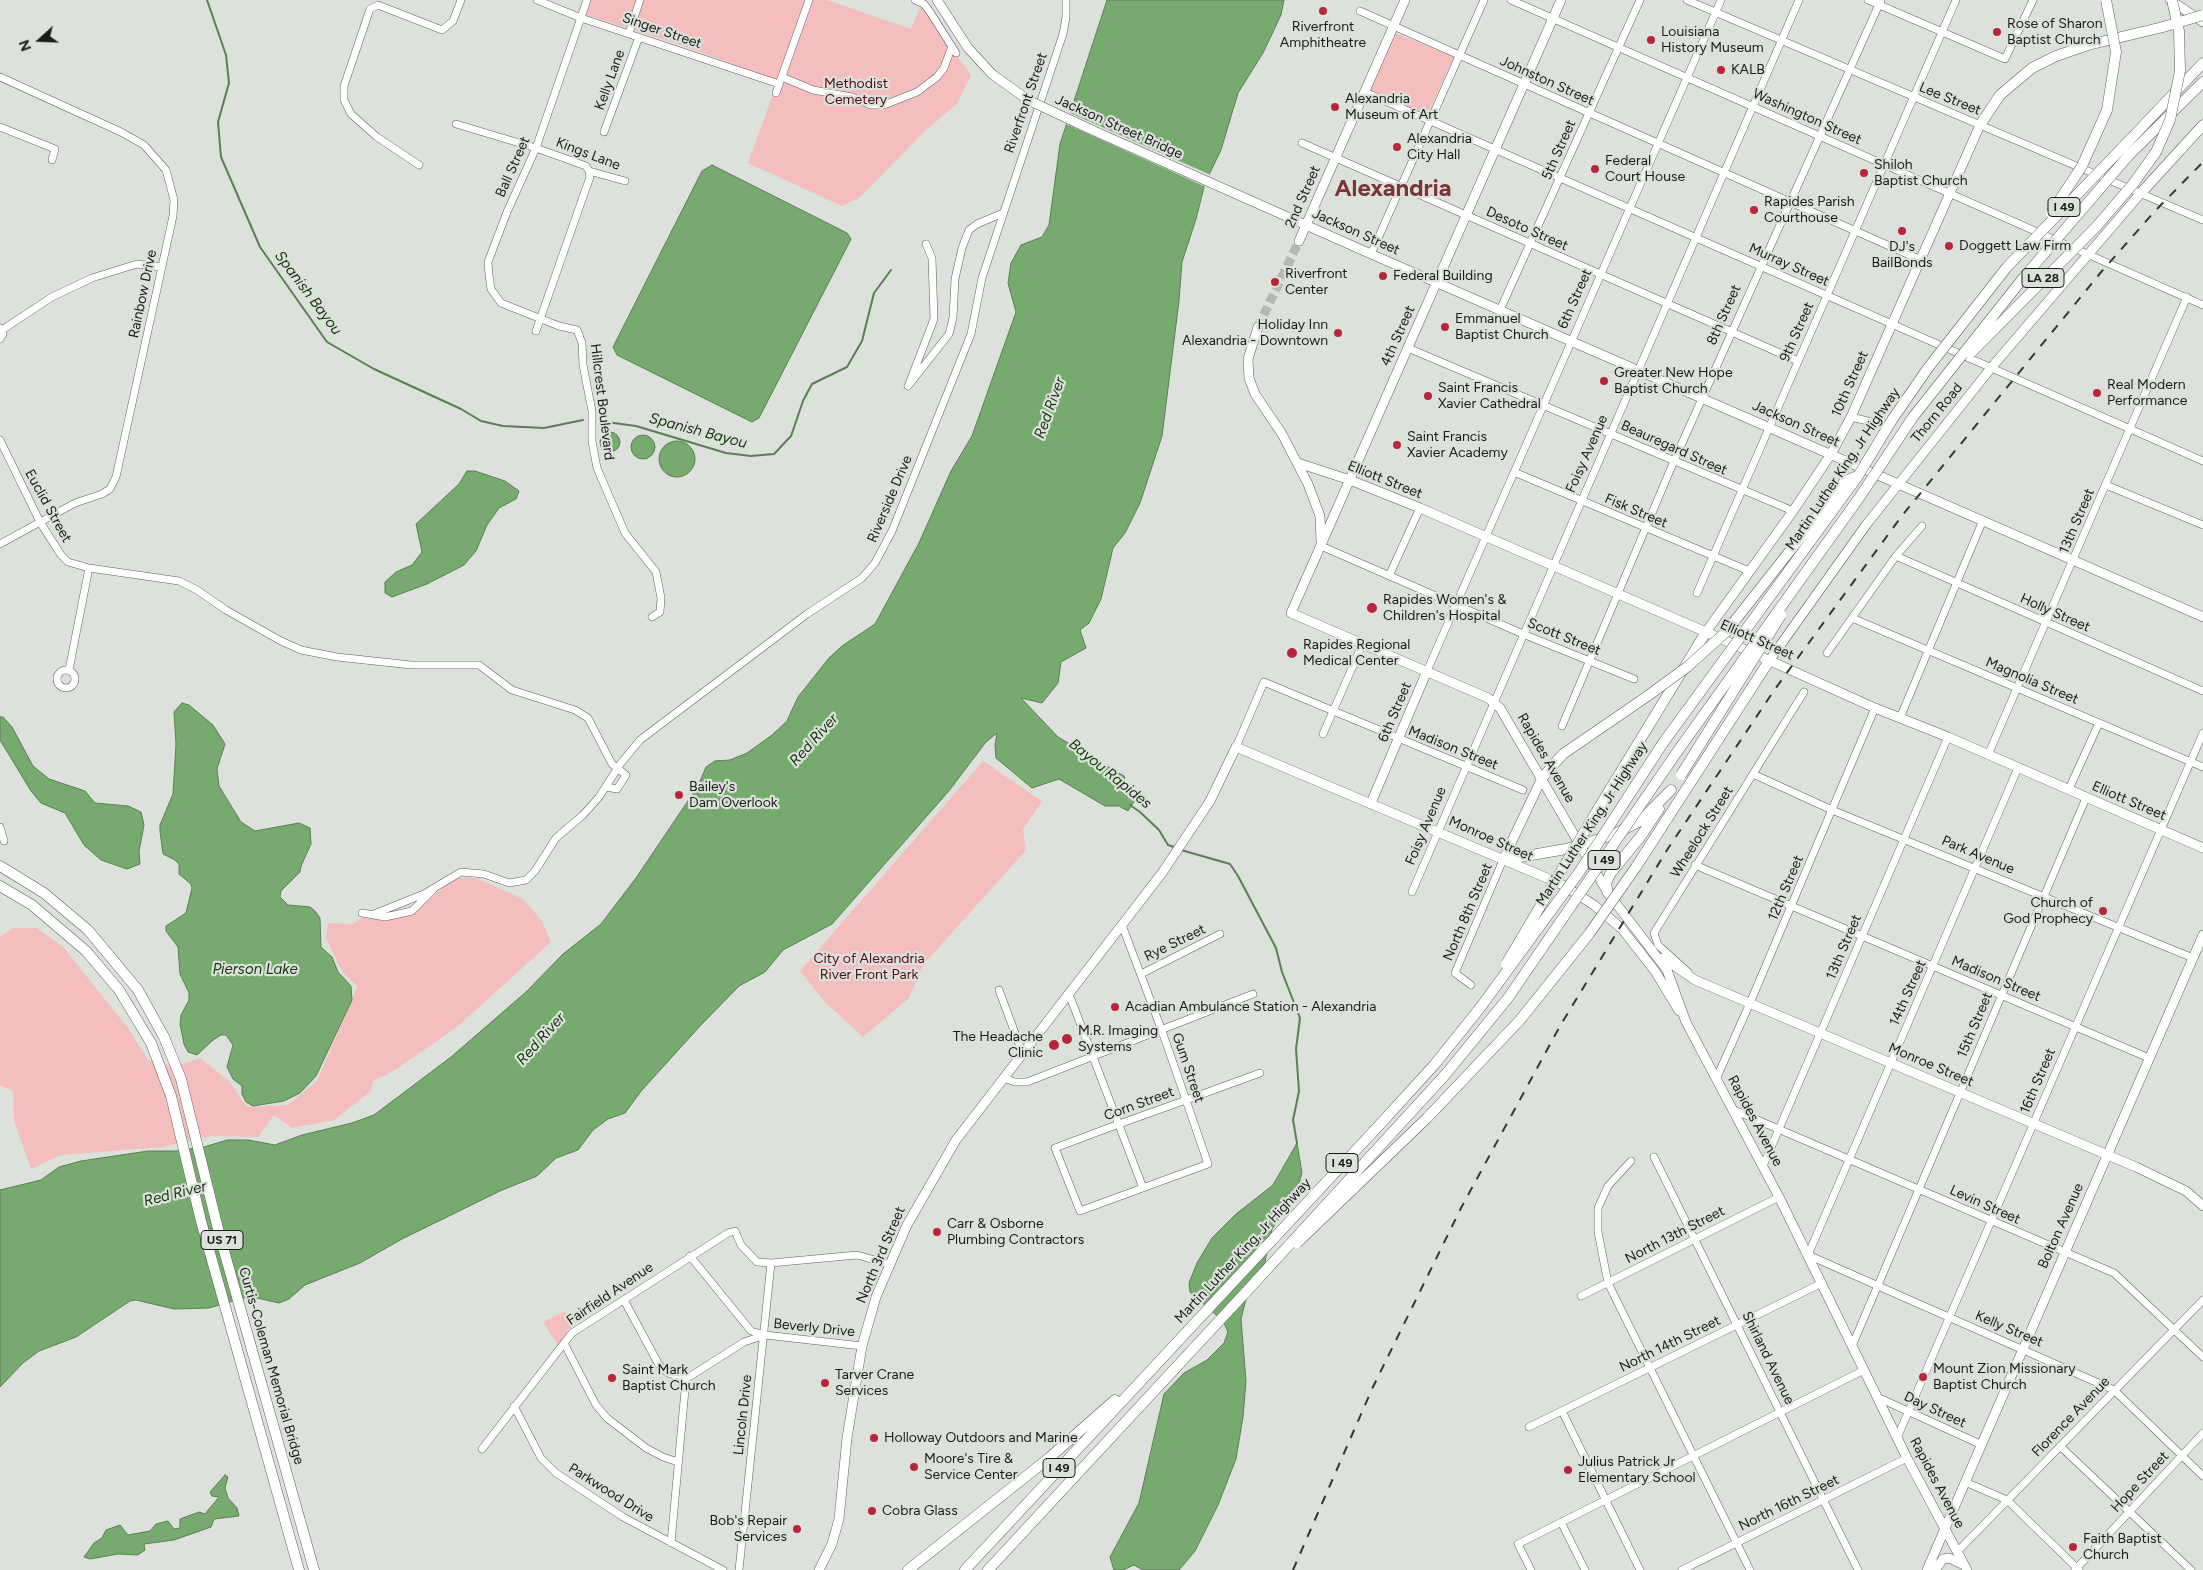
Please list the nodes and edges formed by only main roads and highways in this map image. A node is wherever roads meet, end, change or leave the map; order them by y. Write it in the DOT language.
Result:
graph roads {
  1 [pos="937,0"];
  2 [pos="1406,0"];
  3 [pos="1561,0"];
  4 [pos="2106,0"];
  5 [pos="2171,0"];
  6 [pos="2203,15"];
  7 [pos="2203,22"];
  8 [pos="2203,63"];
  9 [pos="2203,82"];
  10 [pos="1980,125"];
  11 [pos="2203,125"];
  12 [pos="2126,152"];
  13 [pos="2140,194"];
  14 [pos="1241,196"];
  15 [pos="1306,225"];
  16 [pos="1299,240"];
  17 [pos="2007,266"];
  18 [pos="1437,282"];
  19 [pos="1258,327"];
  20 [pos="1926,400"];
  21 [pos="1831,454"];
  22 [pos="1298,463"];
  23 [pos="1858,476"];
  24 [pos="1350,480"];
  25 [pos="1898,484"];
  26 [pos="1320,546"];
  27 [pos="1811,566"];
  28 [pos="2203,617"];
  29 [pos="1706,632"];
  30 [pos="1769,661"];
  31 [pos="1427,671"];
  32 [pos="1236,747"];
  33 [pos="1542,778"];
  34 [pos="1671,790"];
  35 [pos="1371,803"];
  36 [pos="1581,846"];
  37 [pos="2203,848"];
  38 [pos="1503,860"];
  39 [pos="0,866"];
  40 [pos="0,886"];
  41 [pos="1608,893"];
  42 [pos="2203,935"];
  43 [pos="1650,946"];
  44 [pos="1480,1008"];
  45 [pos="1686,1022"];
  46 [pos="2108,1154"];
  47 [pos="2203,1206"];
  48 [pos="1246,1292"];
  49 [pos="1153,1366"];
  50 [pos="1946,1530"];
  51 [pos="1966,1568"];
  52 [pos="299,1570"];
  53 [pos="314,1570"];
  54 [pos="819,1570"];
  55 [pos="908,1570"];
  56 [pos="965,1570"];
  57 [pos="988,1570"];
  58 [pos="1927,1570"];
  59 [pos="1935,1570"];
  1 -- 14 [label="main road, Jackson Street Bridge, bridge"];
  2 -- 15 [label="main road, 2nd Street"];
  3 -- 18 [label="main road, 4th Street"];
  4 -- 17 [label="highway, LA 28, bridge"];
  5 -- 7 [label="main road"];
  5 -- 20 [label="highway, LA 28, bridge"];
  6 -- 10 [label="highway, bridge"];
  8 -- 12 [label="highway, Martin Luther King, Jr Highway / I 49"];
  9 -- 12 [label="highway, Martin Luther King, Jr Highway / I 49"];
  10 -- 21 [label="main road, 10th Street"];
  11 -- 13 [label="highway"];
  12 -- 17 [label="highway, Martin Luther King, Jr Highway / I 49, bridge"];
  12 -- 20 [label="highway, Martin Luther King, Jr Highway / I 49, bridge"];
  13 -- 25 [label="main road, Thorn Road"];
  14 -- 15 [label="main road, Jackson Street"];
  15 -- 16 [label="main road, 2nd Street"];
  15 -- 18 [label="main road, Jackson Street"];
  17 -- 23 [label="highway, Martin Luther King, Jr Highway / I 49, bridge"];
  18 -- 21 [label="main road, Jackson Street"];
  18 -- 24 [label="main road, 4th Street"];
  19 -- 22 [label="main road"];
  20 -- 27 [label="highway, Martin Luther King, Jr Highway / I 49, bridge"];
  21 -- 25 [label="main road, Jackson Street"];
  21 -- 29 [label="main road, 10th Street"];
  22 -- 24 [label="main road, Elliott Street"];
  22 -- 26 [label="main road"];
  23 -- 33 [label="highway, bridge"];
  23 -- 44 [label="highway, Martin Luther King, Jr Highway / I 49, bridge"];
  24 -- 26 [label="main road, 4th Street"];
  24 -- 29 [label="main road, Elliott Street"];
  25 -- 28 [label="main road, Jackson Street"];
  25 -- 30 [label="main road, Thorn Road"];
  26 -- 31 [label="main road, 4th Street"];
  27 -- 34 [label="highway, bridge"];
  27 -- 48 [label="highway, Martin Luther King, Jr Highway / I 49, bridge"];
  29 -- 30 [label="main road, Elliott Street"];
  29 -- 44 [label="highway, bridge"];
  30 -- 37 [label="main road, Elliott Street"];
  30 -- 48 [label="highway, bridge"];
  31 -- 33 [label="main road, Rapides Avenue"];
  31 -- 35 [label="main road, 6th Street"];
  32 -- 35 [label="main road, Monroe Street"];
  32 -- 54 [label="main road, North 3rd Street"];
  33 -- 36 [label="main road, Rapides Avenue"];
  33 -- 38 [label="main road"];
  34 -- 36 [label="highway"];
  34 -- 41 [label="highway"];
  35 -- 38 [label="main road, Monroe Street"];
  36 -- 38 [label="highway"];
  36 -- 41 [label="main road, Rapides Avenue"];
  38 -- 45 [label="main road, Monroe Street"];
  39 -- 53 [label="highway, Curtis-Coleman Memorial Bridge / US 71"];
  40 -- 52 [label="highway, Curtis-Coleman Memorial Bridge / US 71"];
  41 -- 43 [label="main road, Rapides Avenue"];
  42 -- 46 [label="main road, Bolton Avenue"];
  43 -- 45 [label="main road, Rapides Avenue"];
  43 -- 46 [label="main road, Monroe Street"];
  44 -- 49 [label="highway, Martin Luther King, Jr Highway / I 49"];
  45 -- 50 [label="main road, Rapides Avenue"];
  46 -- 47 [label="main road, Monroe Street"];
  46 -- 50 [label="main road, Bolton Avenue"];
  48 -- 57 [label="highway, Martin Luther King, Jr Highway / I 49"];
  49 -- 55 [label="highway"];
  49 -- 56 [label="highway, Martin Luther King, Jr Highway / I 49"];
  50 -- 51 [label="main road, Rapides Avenue"];
  50 -- 58 [label="main road, Bolton Avenue"];
  51 -- 59 [label="main road"];
}
